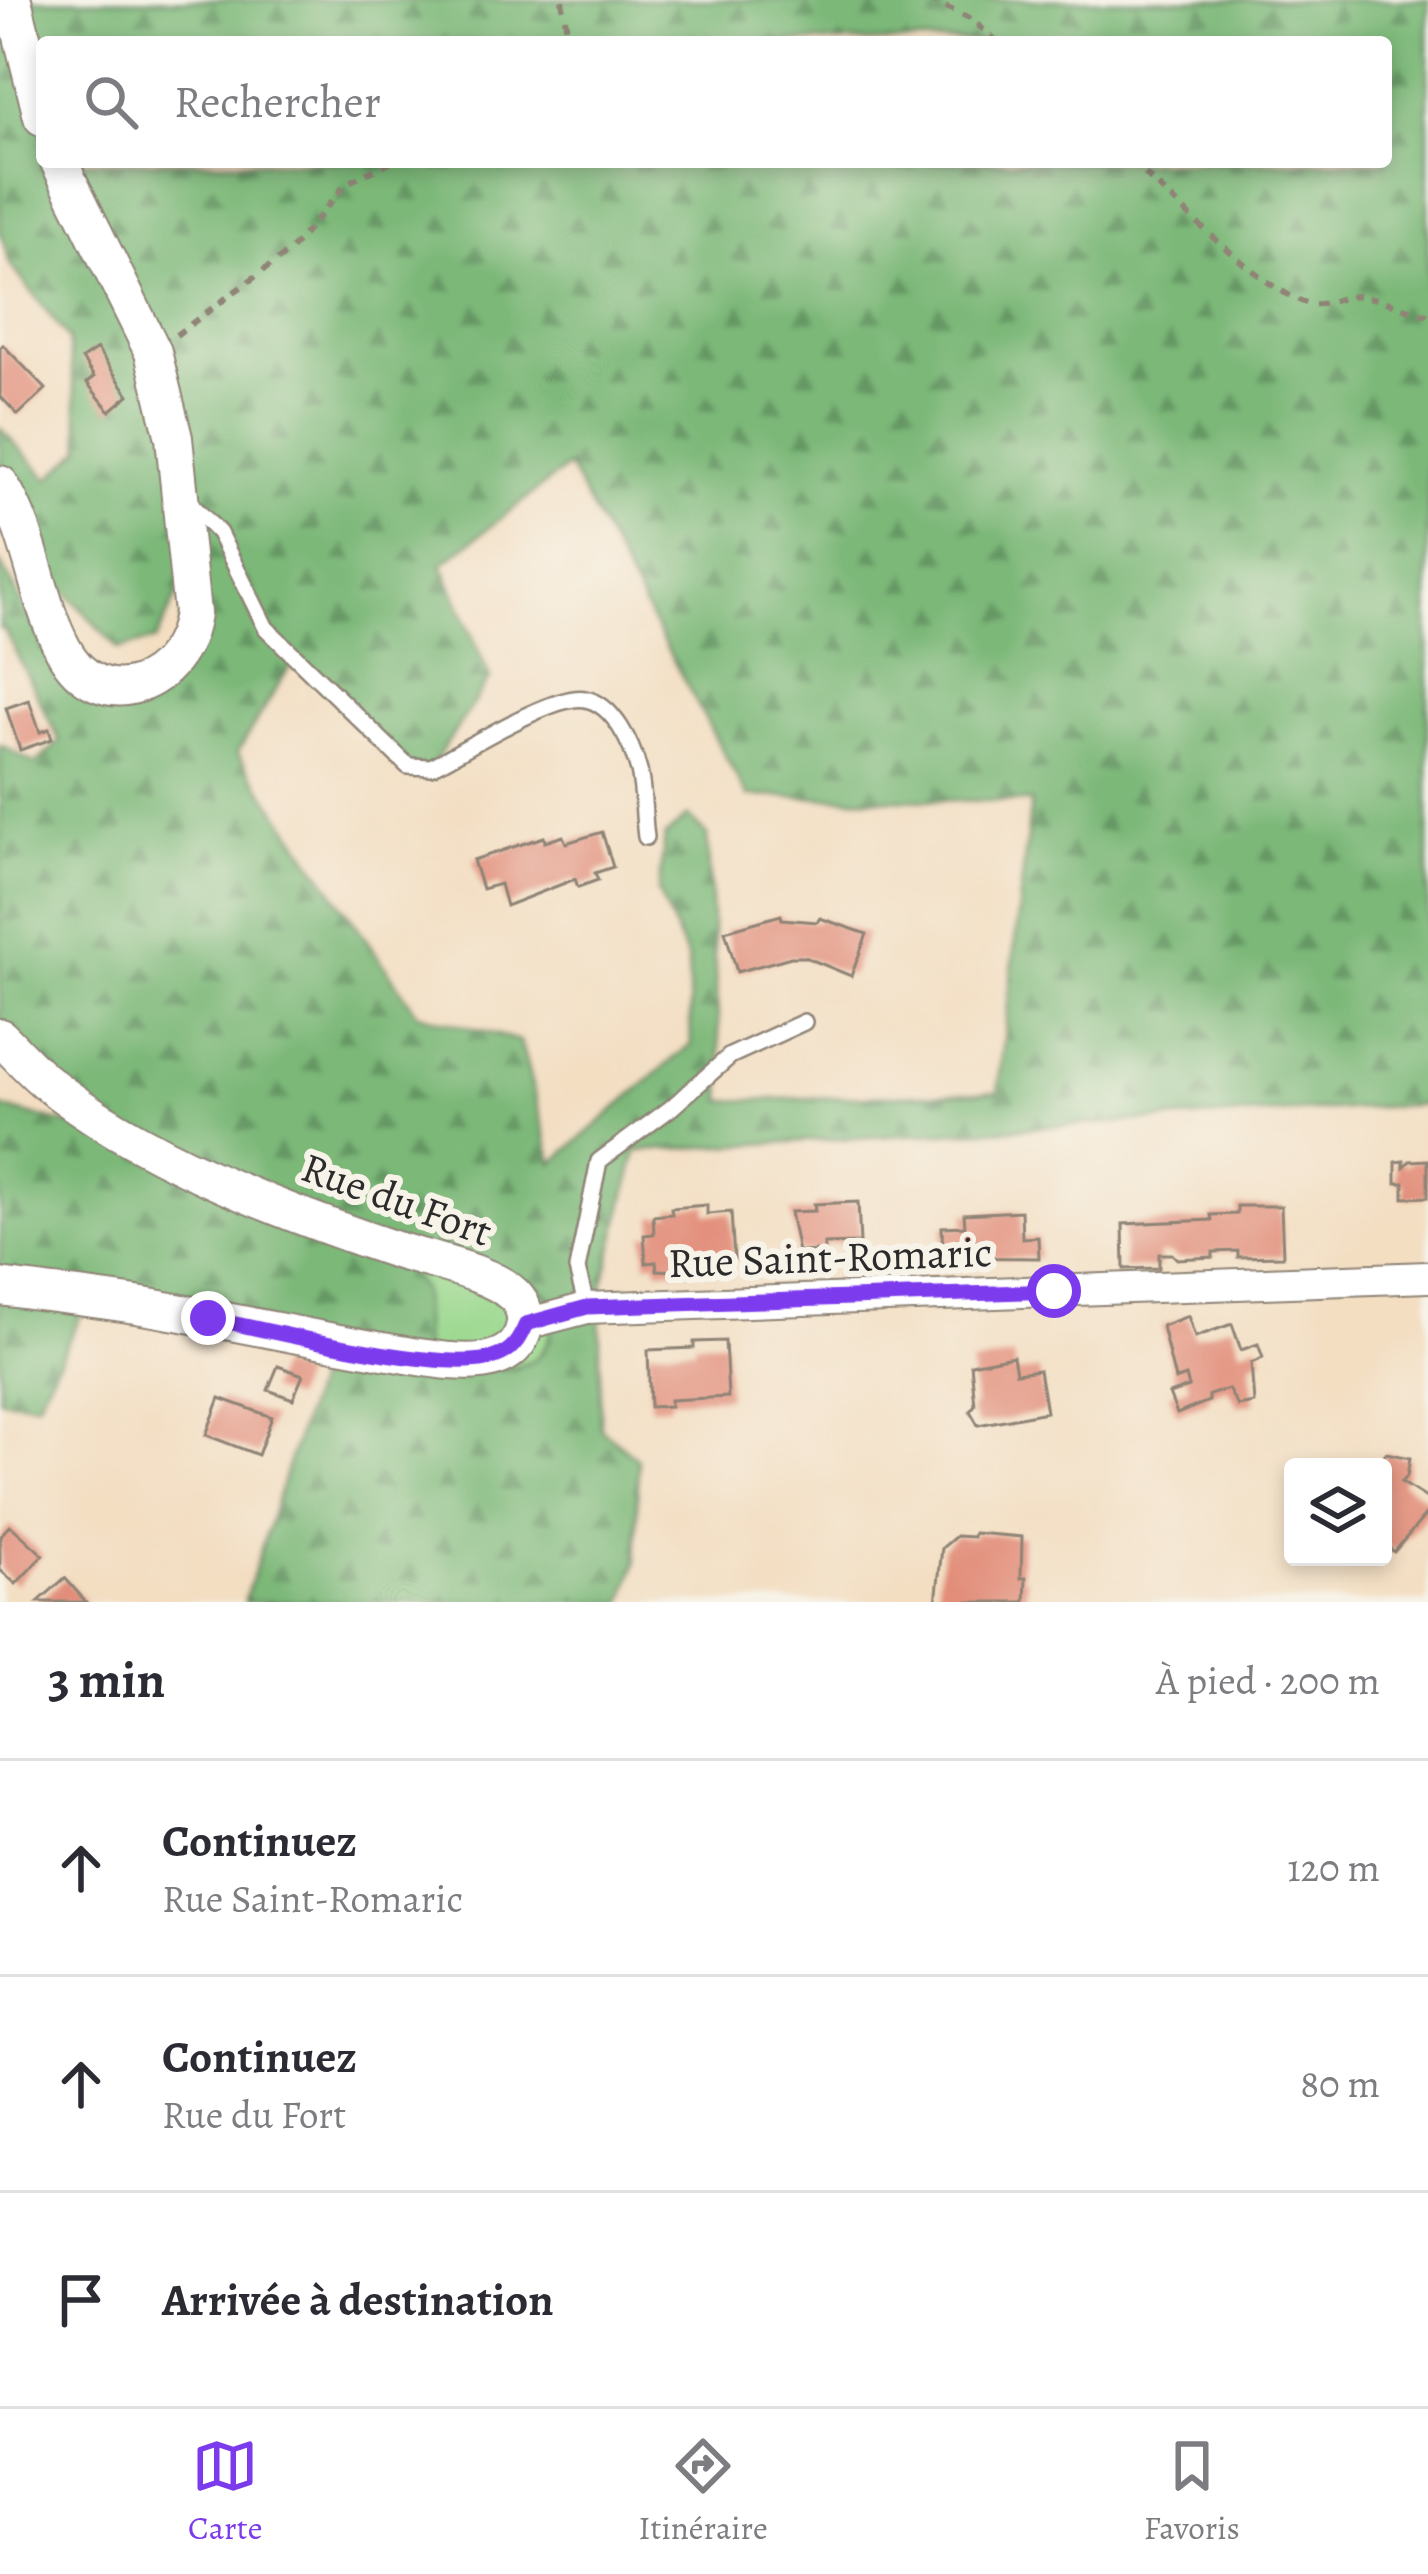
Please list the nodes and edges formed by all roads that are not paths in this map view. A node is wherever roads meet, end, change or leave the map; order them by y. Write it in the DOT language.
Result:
graph roads {
  1 [pos="14,0"];
  2 [pos="36,92"];
  3 [pos="62,168"];
  4 [pos="0,484"];
  5 [pos="180,493"];
  6 [pos="646,837"];
  7 [pos="804,1022"];
  8 [pos="0,1036"];
  9 [pos="1428,1277"];
  10 [pos="0,1287"];
  11 [pos="587,1307"];
  12 [pos="526,1324"];
  1 -- 2 [label="street"];
  3 -- 5 [label="street"];
  4 -- 5 [label="street"];
  5 -- 6 [label="lane"];
  7 -- 11 [label="lane"];
  8 -- 12 [label="street, Rue du Fort"];
  9 -- 11 [label="street, Rue Saint-Romaric"];
  10 -- 12 [label="street"];
  11 -- 12 [label="street, Rue Saint-Romaric"];
}
